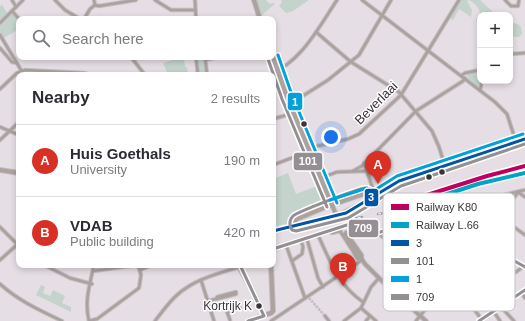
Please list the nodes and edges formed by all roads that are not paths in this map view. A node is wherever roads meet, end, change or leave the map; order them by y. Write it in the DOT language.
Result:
graph roads {
  1 [pos="12,0"];
  2 [pos="23,0"];
  3 [pos="55,0"];
  4 [pos="94,0"];
  5 [pos="136,0"];
  6 [pos="155,0"];
  7 [pos="195,0"];
  8 [pos="254,0"];
  9 [pos="338,0"];
  10 [pos="362,0"];
  11 [pos="392,0"];
  12 [pos="459,0"];
  13 [pos="505,0"];
  14 [pos="519,0"];
  15 [pos="95,4"];
  16 [pos="16,7"];
  17 [pos="195,10"];
  18 [pos="12,11"];
  19 [pos="382,15"];
  20 [pos="16,16"];
  21 [pos="75,16"];
  22 [pos="86,16"];
  23 [pos="196,16"];
  24 [pos="259,16"];
  25 [pos="0,23"];
  26 [pos="316,32"];
  27 [pos="0,35"];
  28 [pos="0,48"];
  29 [pos="429,50"];
  30 [pos="525,53"];
  31 [pos="513,54"];
  32 [pos="134,60"];
  33 [pos="196,60"];
  34 [pos="205,60"];
  35 [pos="274,60"];
  36 [pos="351,62"];
  37 [pos="17,64"];
  38 [pos="21,71"];
  39 [pos="278,71"];
  40 [pos="477,71"];
  41 [pos="68,72"];
  42 [pos="143,72"];
  43 [pos="198,72"];
  44 [pos="207,72"];
  45 [pos="16,74"];
  46 [pos="462,76"];
  47 [pos="465,78"];
  48 [pos="481,84"];
  49 [pos="0,89"];
  50 [pos="480,90"];
  51 [pos="401,95"];
  52 [pos="290,104"];
  53 [pos="416,111"];
  54 [pos="294,113"];
  55 [pos="276,119"];
  56 [pos="16,125"];
  57 [pos="0,127"];
  58 [pos="10,131"];
  59 [pos="16,134"];
  60 [pos="525,139"];
  61 [pos="0,140"];
  62 [pos="516,142"];
  63 [pos="310,149"];
  64 [pos="364,163"];
  65 [pos="276,164"];
  66 [pos="445,166"];
  67 [pos="0,170"];
  68 [pos="353,172"];
  69 [pos="367,172"];
  70 [pos="16,173"];
  71 [pos="321,178"];
  72 [pos="385,185"];
  73 [pos="374,189"];
  74 [pos="525,190"];
  75 [pos="518,192"];
  76 [pos="369,193"];
  77 [pos="512,193"];
  78 [pos="515,196"];
  79 [pos="373,197"];
  80 [pos="525,197"];
  81 [pos="332,205"];
  82 [pos="337,217"];
  83 [pos="354,224"];
  84 [pos="0,226"];
  85 [pos="295,226"];
  86 [pos="515,228"];
  87 [pos="276,230"];
  88 [pos="383,231"];
  89 [pos="329,232"];
  90 [pos="344,232"];
  91 [pos="377,233"];
  92 [pos="318,235"];
  93 [pos="525,235"];
  94 [pos="383,238"];
  95 [pos="307,239"];
  96 [pos="301,240"];
  97 [pos="16,242"];
  98 [pos="286,245"];
  99 [pos="16,246"];
  100 [pos="276,250"];
  101 [pos="0,260"];
  102 [pos="362,260"];
  103 [pos="292,261"];
  104 [pos="515,262"];
  105 [pos="524,267"];
  106 [pos="50,268"];
  107 [pos="94,268"];
  108 [pos="115,268"];
  109 [pos="145,268"];
  110 [pos="234,268"];
  111 [pos="240,268"];
  112 [pos="271,268"];
  113 [pos="140,270"];
  114 [pos="93,271"];
  115 [pos="515,272"];
  116 [pos="383,277"];
  117 [pos="338,278"];
  118 [pos="201,280"];
  119 [pos="380,280"];
  120 [pos="91,283"];
  121 [pos="383,283"];
  122 [pos="0,284"];
  123 [pos="322,287"];
  124 [pos="525,290"];
  125 [pos="520,292"];
  126 [pos="515,296"];
  127 [pos="307,298"];
  128 [pos="525,298"];
  129 [pos="216,299"];
  130 [pos="208,302"];
  131 [pos="363,302"];
  132 [pos="240,308"];
  133 [pos="361,308"];
  134 [pos="415,311"];
  135 [pos="424,311"];
  136 [pos="475,311"];
  137 [pos="505,311"];
  138 [pos="494,312"];
  139 [pos="269,314"];
  140 [pos="264,316"];
  141 [pos="325,316"];
  142 [pos="370,316"];
  143 [pos="421,316"];
  144 [pos="230,320"];
  145 [pos="481,320"];
  146 [pos="62,321"];
  147 [pos="89,321"];
  148 [pos="155,321"];
  149 [pos="214,321"];
  150 [pos="248,321"];
  151 [pos="271,321"];
  152 [pos="329,321"];
  153 [pos="344,321"];
  154 [pos="366,321"];
  155 [pos="376,321"];
  156 [pos="416,321"];
  157 [pos="426,321"];
  158 [pos="500,321"];
  159 [pos="514,321"];
  1 -- 16 [label="street"];
  2 -- 16 [label="street"];
  3 -- 21 [label="street"];
  4 -- 15 [label="street"];
  5 -- 15 [label="street"];
  6 -- 17 [label="street"];
  7 -- 17 [label="street"];
  8 -- 24 [label="main road"];
  9 -- 26 [label="street"];
  10 -- 19 [label="street"];
  11 -- 19 [label="street"];
  12 -- 29 [label="street, Beverlaai"];
  13 -- 14 [label="street"];
  15 -- 22 [label="street"];
  16 -- 18 [label="street"];
  17 -- 23 [label="street"];
  18 -- 20 [label="street"];
  18 -- 25 [label="street"];
  19 -- 29 [label="street"];
  19 -- 36 [label="street"];
  26 -- 36 [label="street"];
  26 -- 39 [label="street"];
  27 -- 37 [label="street"];
  28 -- 37 [label="street"];
  29 -- 46 [label="street"];
  29 -- 51 [label="street, Beverlaai"];
  30 -- 31 [label="street"];
  32 -- 42 [label="street"];
  33 -- 43 [label="street"];
  34 -- 44 [label="street"];
  35 -- 39 [label="main road"];
  36 -- 51 [label="street"];
  36 -- 52 [label="street"];
  37 -- 38 [label="street"];
  38 -- 41 [label="street"];
  39 -- 52 [label="main road"];
  40 -- 46 [label="street"];
  45 -- 49 [label="street"];
  46 -- 47 [label="street"];
  47 -- 50 [label="street"];
  47 -- 53 [label="street"];
  48 -- 50 [label="street"];
  50 -- 62 [label="street"];
  51 -- 53 [label="street"];
  51 -- 63 [label="street, Beverlaai"];
  52 -- 54 [label="main road"];
  53 -- 64 [label="street"];
  53 -- 66 [label="street"];
  54 -- 55 [label="street"];
  54 -- 63 [label="main road"];
  56 -- 58 [label="street"];
  57 -- 58 [label="street"];
  58 -- 59 [label="street"];
  58 -- 61 [label="street"];
  60 -- 62 [label="main road"];
  62 -- 66 [label="main road"];
  63 -- 65 [label="street, Beverlaai"];
  63 -- 71 [label="main road"];
  64 -- 68 [label="street"];
  64 -- 69 [label="street"];
  66 -- 79 [label="main road"];
  67 -- 70 [label="main road"];
  68 -- 69 [label="street"];
  68 -- 71 [label="street"];
  69 -- 73 [label="street"];
  71 -- 81 [label="main road"];
  72 -- 73 [label="street"];
  73 -- 76 [label="street"];
  74 -- 75 [label="street"];
  75 -- 77 [label="street"];
  75 -- 78 [label="street"];
  75 -- 80 [label="street"];
  76 -- 79 [label="main road"];
  76 -- 81 [label="main road"];
  79 -- 82 [label="main road"];
  81 -- 82 [label="street"];
  81 -- 85 [label="main road"];
  82 -- 85 [label="main road"];
  83 -- 89 [label="street"];
  83 -- 90 [label="street"];
  83 -- 91 [label="street"];
  84 -- 97 [label="street"];
  85 -- 87 [label="main road"];
  86 -- 93 [label="street"];
  88 -- 91 [label="street"];
  89 -- 90 [label="street"];
  89 -- 92 [label="street"];
  90 -- 102 [label="street"];
  91 -- 94 [label="street"];
  92 -- 95 [label="street"];
  92 -- 117 [label="street"];
  95 -- 96 [label="street"];
  95 -- 123 [label="street"];
  96 -- 98 [label="street"];
  96 -- 103 [label="street"];
  98 -- 100 [label="street"];
  98 -- 103 [label="street"];
  99 -- 101 [label="street"];
  102 -- 117 [label="street"];
  102 -- 119 [label="street"];
  103 -- 127 [label="street"];
  104 -- 105 [label="street"];
  105 -- 115 [label="street"];
  106 -- 120 [label="street"];
  107 -- 114 [label="street"];
  108 -- 114 [label="street"];
  109 -- 113 [label="street"];
  110 -- 118 [label="street"];
  111 -- 140 [label="main road"];
  112 -- 139 [label="main road"];
  113 -- 147 [label="street"];
  114 -- 120 [label="street"];
  116 -- 119 [label="street"];
  117 -- 123 [label="street"];
  117 -- 131 [label="street"];
  118 -- 130 [label="street"];
  118 -- 148 [label="street"];
  119 -- 121 [label="street"];
  119 -- 131 [label="street"];
  120 -- 147 [label="street"];
  122 -- 146 [label="street"];
  123 -- 127 [label="street"];
  124 -- 125 [label="street"];
  125 -- 126 [label="street"];
  125 -- 128 [label="street"];
  127 -- 151 [label="street"];
  129 -- 129 [label="street"];
  129 -- 130 [label="street"];
  130 -- 149 [label="street"];
  131 -- 133 [label="street"];
  132 -- 144 [label="street"];
  133 -- 142 [label="street"];
  133 -- 153 [label="street"];
  134 -- 143 [label="street"];
  135 -- 143 [label="street"];
  136 -- 145 [label="street"];
  137 -- 159 [label="street"];
  138 -- 145 [label="street"];
  138 -- 158 [label="street"];
  139 -- 140 [label="main road"];
  139 -- 151 [label="street"];
  140 -- 150 [label="main road"];
  141 -- 152 [label="street"];
  142 -- 154 [label="street"];
  142 -- 155 [label="street"];
  143 -- 156 [label="street"];
  143 -- 157 [label="street"];
}
